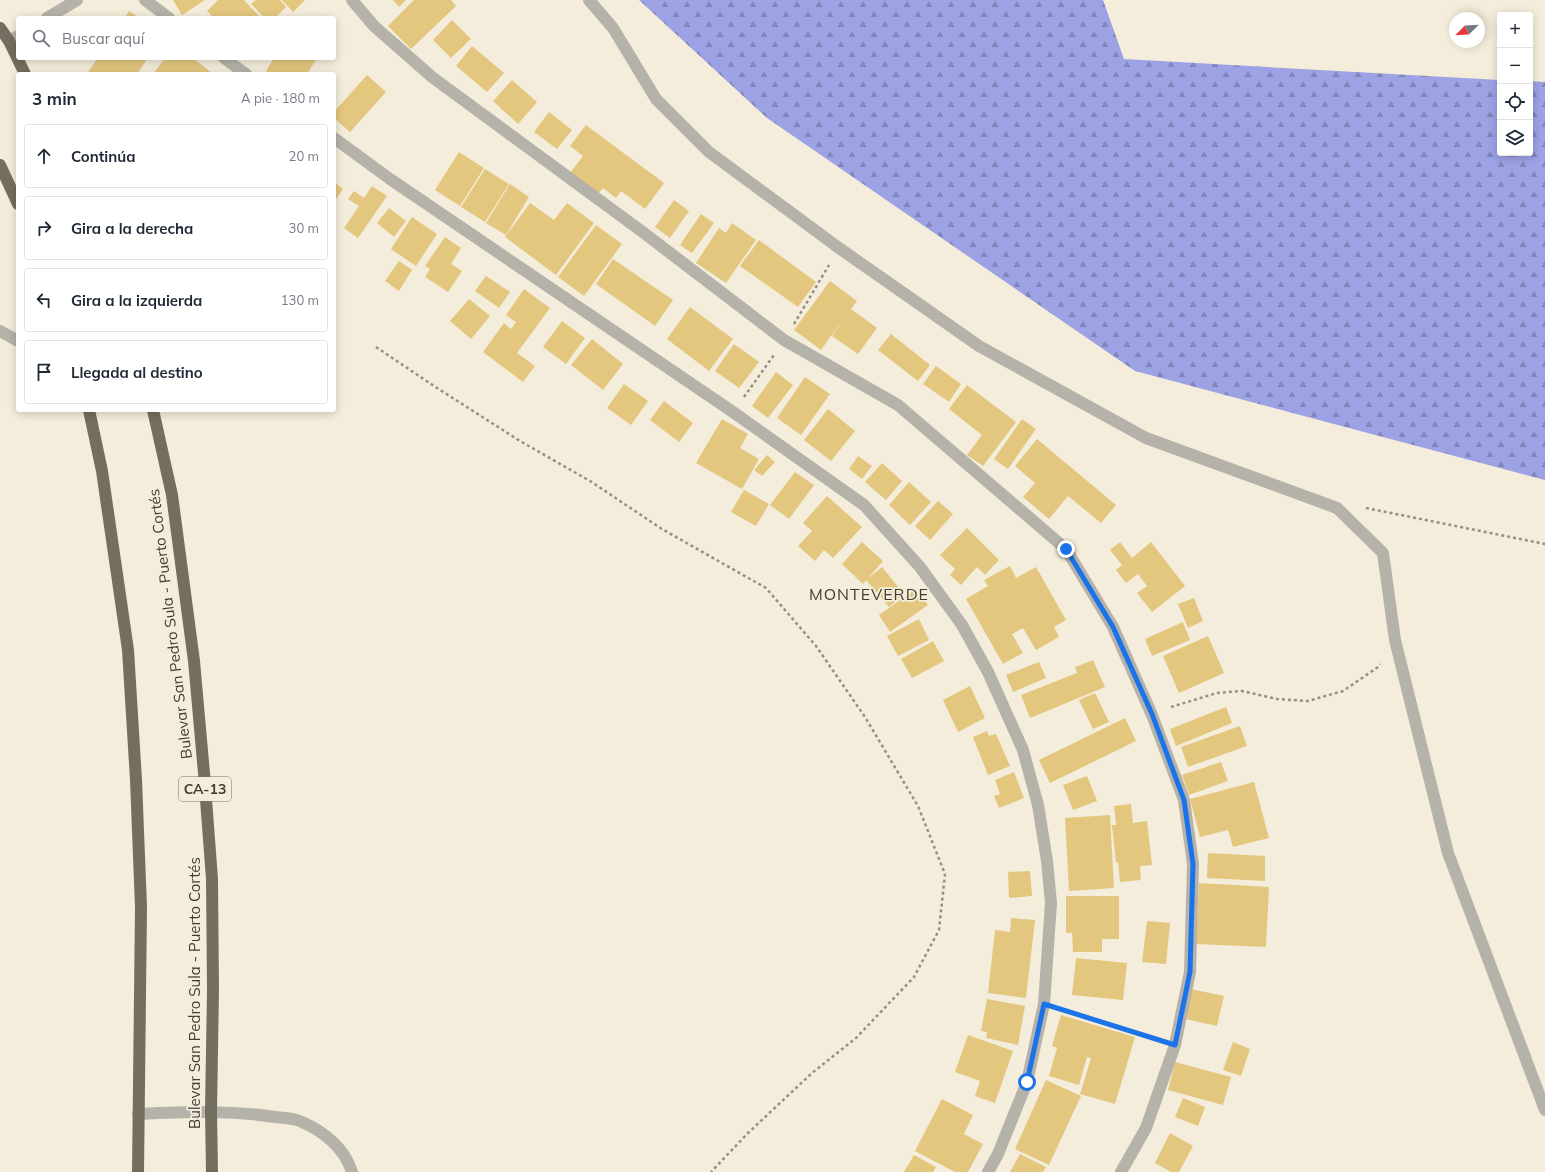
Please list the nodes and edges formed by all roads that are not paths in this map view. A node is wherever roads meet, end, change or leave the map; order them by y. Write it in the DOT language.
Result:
graph roads {
  1 [pos="77,0"];
  2 [pos="145,0"];
  3 [pos="352,0"];
  4 [pos="590,0"];
  5 [pos="50,16"];
  6 [pos="166,16"];
  7 [pos="0,28"];
  8 [pos="14,38"];
  9 [pos="21,60"];
  10 [pos="227,60"];
  11 [pos="24,72"];
  12 [pos="243,72"];
  13 [pos="336,139"];
  14 [pos="0,165"];
  15 [pos="16,200"];
  16 [pos="0,331"];
  17 [pos="16,340"];
  18 [pos="89,412"];
  19 [pos="153,412"];
  20 [pos="1545,1110"];
  21 [pos="211,1111"];
  22 [pos="138,1114"];
  23 [pos="138,1172"];
  24 [pos="212,1172"];
  25 [pos="352,1172"];
  26 [pos="988,1172"];
  27 [pos="1121,1172"];
  1 -- 5 [label="street"];
  2 -- 6 [label="street"];
  3 -- 27 [label="street"];
  4 -- 20 [label="street"];
  7 -- 8 [label="highway"];
  9 -- 11 [label="highway"];
  10 -- 12 [label="street"];
  13 -- 26 [label="street"];
  14 -- 15 [label="highway"];
  16 -- 17 [label="street"];
  18 -- 22 [label="highway"];
  19 -- 21 [label="highway, Bulevar San Pedro Sula - Puerto Cortés / CA-13"];
  21 -- 22 [label="street"];
  21 -- 24 [label="highway, Bulevar San Pedro Sula - Puerto Cortés / CA-13"];
  21 -- 25 [label="street"];
  22 -- 23 [label="highway"];
}
